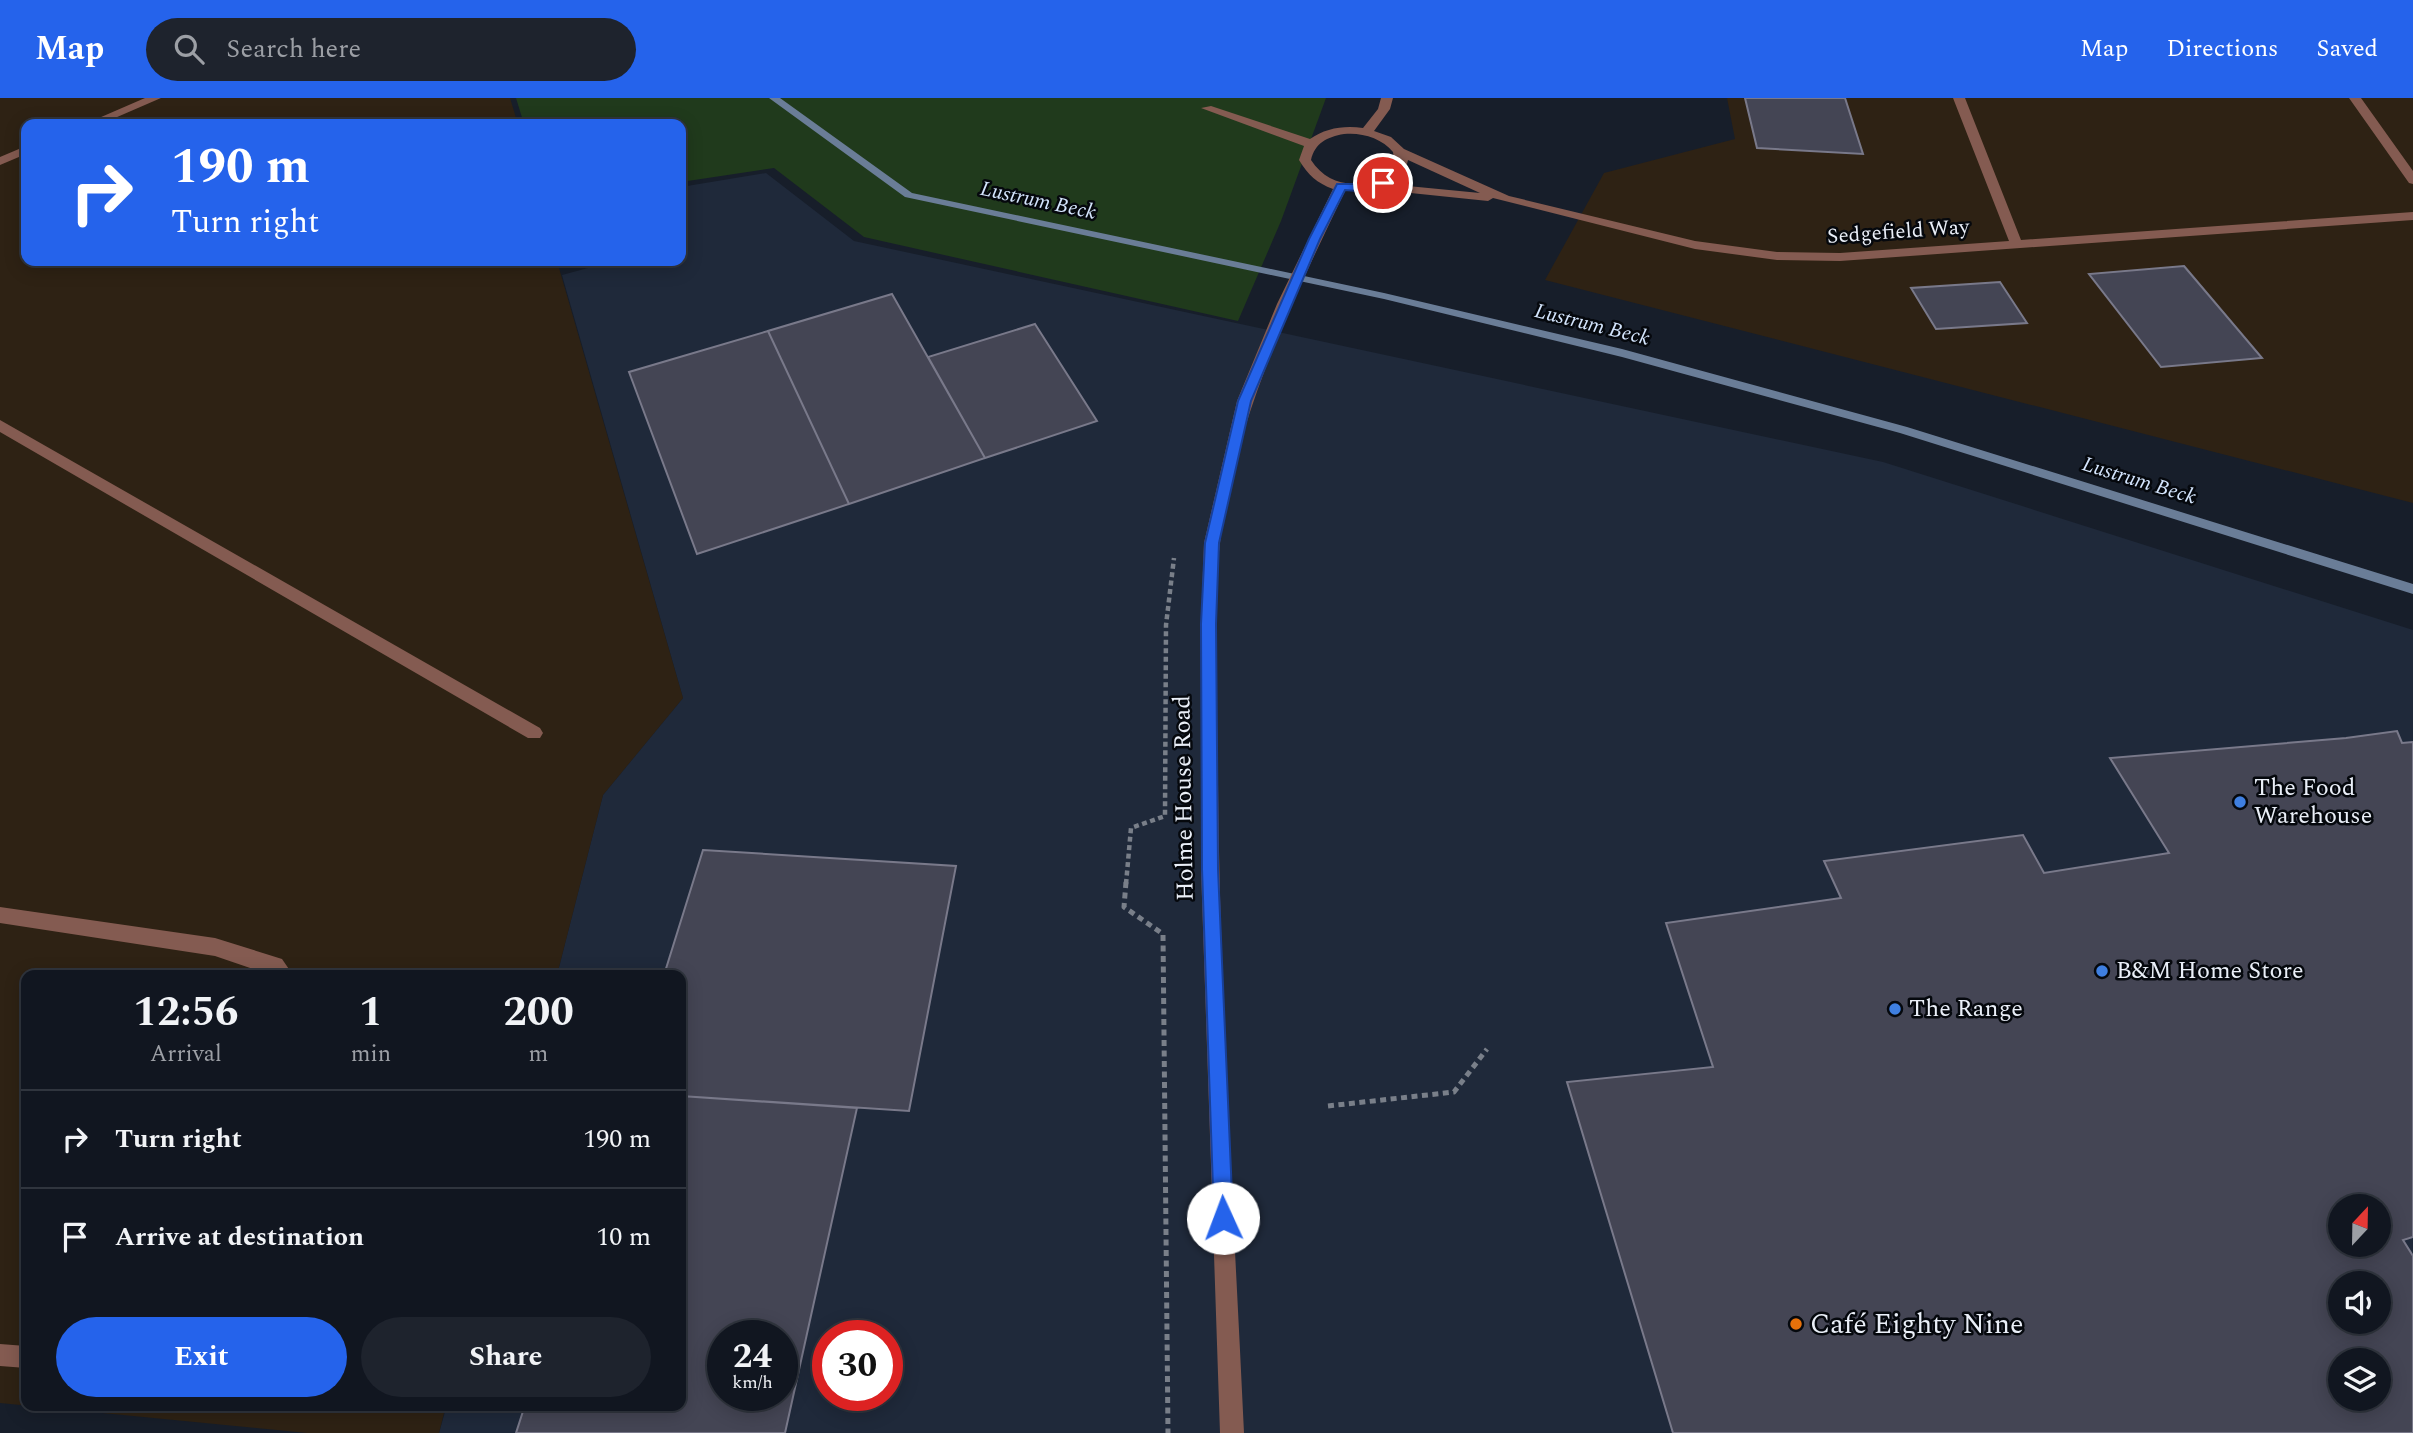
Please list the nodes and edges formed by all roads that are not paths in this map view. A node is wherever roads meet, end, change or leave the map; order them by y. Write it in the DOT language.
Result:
graph roads {
  1 [pos="155,98"];
  2 [pos="1387,98"];
  3 [pos="1959,98"];
  4 [pos="2355,98"];
  5 [pos="1207,108"];
  6 [pos="103,119"];
  7 [pos="1367,132"];
  8 [pos="1311,144"];
  9 [pos="21,152"];
  10 [pos="1401,152"];
  11 [pos="0,161"];
  12 [pos="2413,180"];
  13 [pos="1341,186"];
  14 [pos="1370,187"];
  15 [pos="1505,199"];
  16 [pos="2413,216"];
  17 [pos="2016,243"];
  18 [pos="0,425"];
  19 [pos="534,733"];
  20 [pos="0,915"];
  21 [pos="279,970"];
  22 [pos="0,1355"];
  23 [pos="21,1357"];
  24 [pos="1232,1433"];
  1 -- 6 [label="street"];
  2 -- 7 [label="street"];
  3 -- 17 [label="street"];
  4 -- 12 [label="street"];
  5 -- 8 [label="street"];
  7 -- 8 [label="street"];
  7 -- 10 [label="street"];
  8 -- 13 [label="street"];
  9 -- 11 [label="street"];
  10 -- 14 [label="street"];
  10 -- 15 [label="street, Sedgefield Way"];
  13 -- 14 [label="street"];
  13 -- 24 [label="street, Holme House Road"];
  14 -- 15 [label="street"];
  15 -- 17 [label="street, Sedgefield Way"];
  16 -- 17 [label="street, Sedgefield Way"];
  18 -- 19 [label="street"];
  20 -- 21 [label="street"];
  22 -- 23 [label="street"];
}
